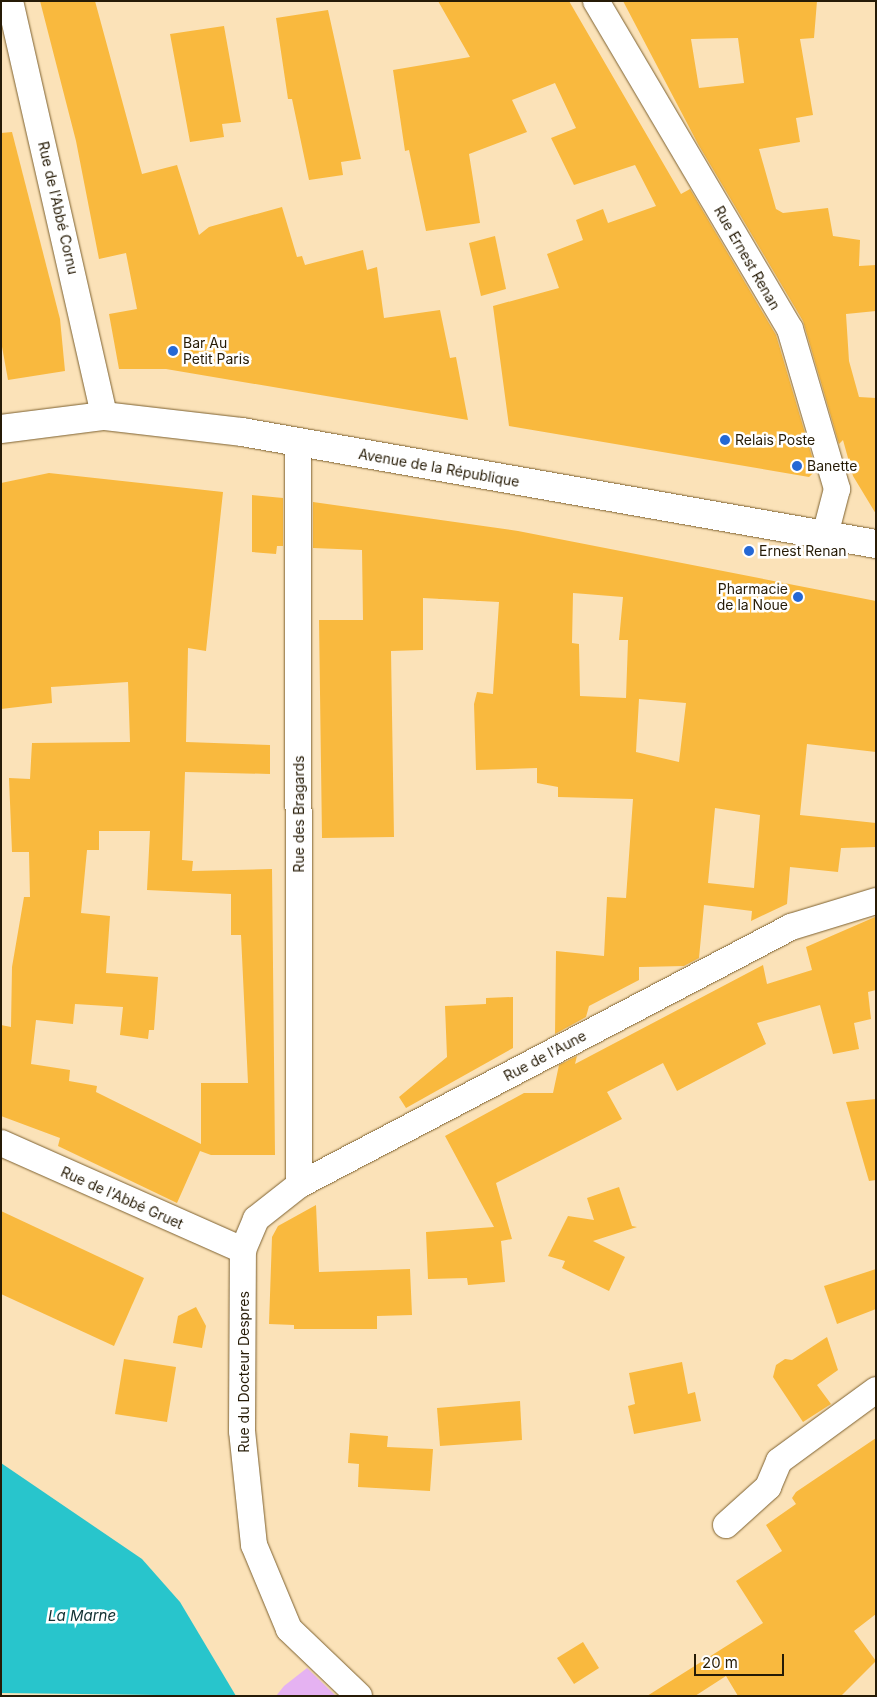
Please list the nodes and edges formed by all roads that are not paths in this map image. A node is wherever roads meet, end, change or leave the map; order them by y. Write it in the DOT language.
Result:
graph roads {
  1 [pos="10,1"];
  2 [pos="596,1"];
  3 [pos="104,416"];
  4 [pos="1,429"];
  5 [pos="298,443"];
  6 [pos="825,535"];
  7 [pos="876,544"];
  8 [pos="876,901"];
  9 [pos="1,1143"];
  10 [pos="299,1185"];
  11 [pos="243,1250"];
  12 [pos="876,1390"];
  13 [pos="726,1525"];
  14 [pos="359,1696"];
  1 -- 3 [label="street, Rue de l'Abbé Cornu"];
  2 -- 6 [label="street, Rue Ernest Renan"];
  3 -- 4 [label="main road, Avenue de la République"];
  3 -- 5 [label="main road, Avenue de la République"];
  5 -- 6 [label="main road, Avenue de la République"];
  5 -- 10 [label="street, Rue des Bragards"];
  6 -- 7 [label="main road, Avenue de la République"];
  8 -- 10 [label="street, Rue de l'Aune"];
  9 -- 11 [label="street, Rue de l'Abbé Gruet"];
  10 -- 11 [label="street, Rue de l'Aune"];
  11 -- 14 [label="street, Rue du Docteur Despres"];
  12 -- 13 [label="street"];
}
